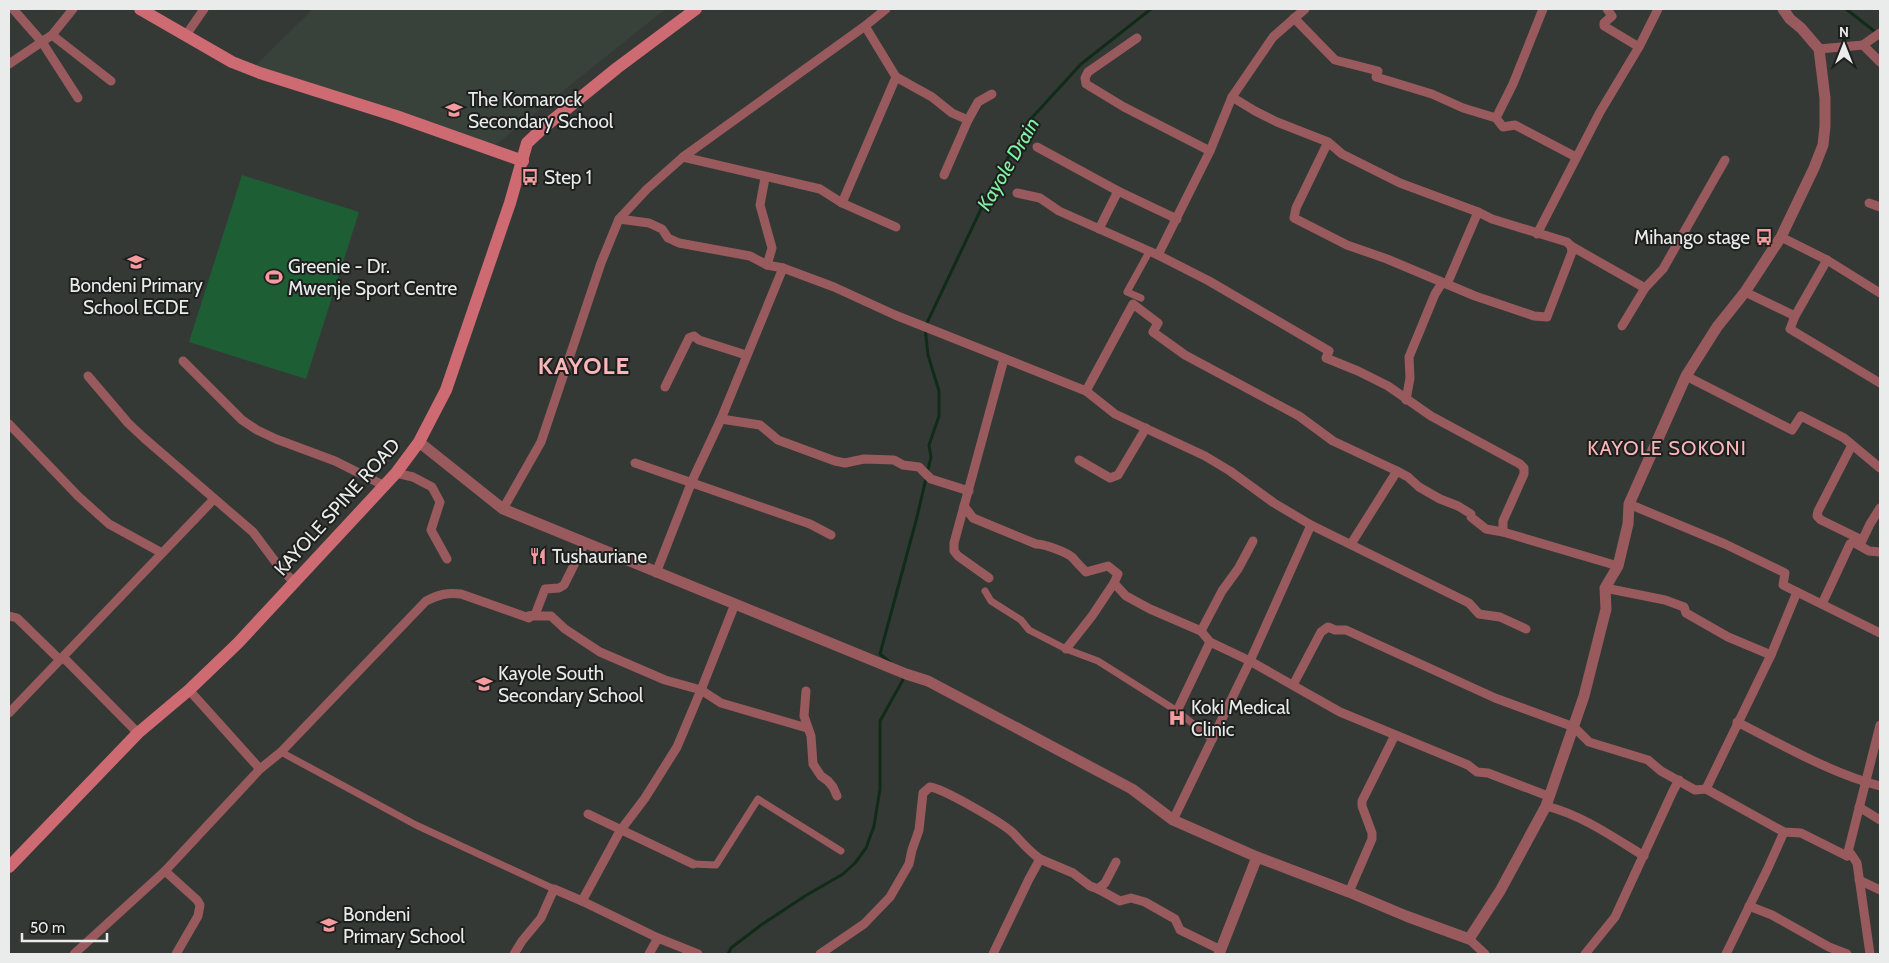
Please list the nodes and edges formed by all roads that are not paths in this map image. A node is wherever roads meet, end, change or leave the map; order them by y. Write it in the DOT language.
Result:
graph roads {
  1 [pos="13,9"];
  2 [pos="73,9"];
  3 [pos="140,9"];
  4 [pos="204,9"];
  5 [pos="696,9"];
  6 [pos="886,9"];
  7 [pos="1304,9"];
  8 [pos="1543,9"];
  9 [pos="1606,9"];
  10 [pos="1658,9"];
  11 [pos="1784,9"];
  12 [pos="1294,18"];
  13 [pos="865,26"];
  14 [pos="1880,33"];
  15 [pos="52,35"];
  16 [pos="186,35"];
  17 [pos="1137,38"];
  18 [pos="42,42"];
  19 [pos="1863,45"];
  20 [pos="1639,47"];
  21 [pos="1819,50"];
  22 [pos="1880,62"];
  23 [pos="9,64"];
  24 [pos="896,77"];
  25 [pos="111,81"];
  26 [pos="992,94"];
  27 [pos="1232,96"];
  28 [pos="78,98"];
  29 [pos="1496,118"];
  30 [pos="968,120"];
  31 [pos="1328,142"];
  32 [pos="1037,147"];
  33 [pos="1210,151"];
  34 [pos="683,157"];
  35 [pos="1576,157"];
  36 [pos="1725,160"];
  37 [pos="522,161"];
  38 [pos="944,175"];
  39 [pos="765,178"];
  40 [pos="1118,191"];
  41 [pos="1017,193"];
  42 [pos="842,203"];
  43 [pos="1869,203"];
  44 [pos="1880,207"];
  45 [pos="1478,212"];
  46 [pos="619,219"];
  47 [pos="1177,219"];
  48 [pos="896,227"];
  49 [pos="1099,229"];
  50 [pos="1537,234"];
  51 [pos="1781,237"];
  52 [pos="1571,246"];
  53 [pos="1154,254"];
  54 [pos="1827,260"];
  55 [pos="767,265"];
  56 [pos="782,268"];
  57 [pos="1445,284"];
  58 [pos="1645,288"];
  59 [pos="1745,292"];
  60 [pos="1880,293"];
  61 [pos="1141,298"];
  62 [pos="1795,316"];
  63 [pos="1622,326"];
  64 [pos="746,356"];
  65 [pos="1004,359"];
  66 [pos="183,361"];
  67 [pos="88,376"];
  68 [pos="1686,376"];
  69 [pos="1880,383"];
  70 [pos="665,387"];
  71 [pos="1086,391"];
  72 [pos="1406,400"];
  73 [pos="721,419"];
  74 [pos="9,424"];
  75 [pos="1146,428"];
  76 [pos="419,442"];
  77 [pos="1852,444"];
  78 [pos="1079,460"];
  79 [pos="635,463"];
  80 [pos="1880,468"];
  81 [pos="1397,471"];
  82 [pos="396,473"];
  83 [pos="692,482"];
  84 [pos="383,485"];
  85 [pos="969,491"];
  86 [pos="214,499"];
  87 [pos="1629,504"];
  88 [pos="964,506"];
  89 [pos="1880,508"];
  90 [pos="503,509"];
  91 [pos="1311,525"];
  92 [pos="1503,532"];
  93 [pos="831,534"];
  94 [pos="1253,541"];
  95 [pos="585,543"];
  96 [pos="1861,543"];
  97 [pos="1351,544"];
  98 [pos="1880,552"];
  99 [pos="162,554"];
  100 [pos="447,559"];
  101 [pos="1618,566"];
  102 [pos="656,573"];
  103 [pos="989,578"];
  104 [pos="1114,583"];
  105 [pos="294,584"];
  106 [pos="1605,588"];
  107 [pos="985,591"];
  108 [pos="1797,592"];
  109 [pos="735,604"];
  110 [pos="1822,604"];
  111 [pos="9,616"];
  112 [pos="530,616"];
  113 [pos="1526,629"];
  114 [pos="1201,632"];
  115 [pos="1880,633"];
  116 [pos="1210,642"];
  117 [pos="1066,649"];
  118 [pos="1771,656"];
  119 [pos="62,658"];
  120 [pos="1250,662"];
  121 [pos="1293,685"];
  122 [pos="189,690"];
  123 [pos="701,690"];
  124 [pos="806,691"];
  125 [pos="1177,711"];
  126 [pos="9,713"];
  127 [pos="1738,722"];
  128 [pos="1880,725"];
  129 [pos="807,728"];
  130 [pos="1574,728"];
  131 [pos="138,732"];
  132 [pos="1395,735"];
  133 [pos="1213,740"];
  134 [pos="281,752"];
  135 [pos="260,770"];
  136 [pos="1679,780"];
  137 [pos="1865,782"];
  138 [pos="1880,786"];
  139 [pos="1706,789"];
  140 [pos="837,796"];
  141 [pos="1547,801"];
  142 [pos="1859,807"];
  143 [pos="588,814"];
  144 [pos="1173,820"];
  145 [pos="1880,820"];
  146 [pos="620,831"];
  147 [pos="1784,832"];
  148 [pos="841,851"];
  149 [pos="1644,856"];
  150 [pos="1847,856"];
  151 [pos="1257,857"];
  152 [pos="1040,859"];
  153 [pos="1116,862"];
  154 [pos="693,864"];
  155 [pos="9,867"];
  156 [pos="165,871"];
  157 [pos="1859,880"];
  158 [pos="554,889"];
  159 [pos="1098,889"];
  160 [pos="1880,890"];
  161 [pos="1349,892"];
  162 [pos="582,901"];
  163 [pos="1749,906"];
  164 [pos="658,938"];
  165 [pos="1469,939"];
  166 [pos="1220,952"];
  167 [pos="74,954"];
  168 [pos="176,954"];
  169 [pos="514,954"];
  170 [pos="649,954"];
  171 [pos="698,954"];
  172 [pos="820,954"];
  173 [pos="993,954"];
  174 [pos="1485,954"];
  175 [pos="1585,954"];
  176 [pos="1726,954"];
  177 [pos="1847,954"];
  178 [pos="1870,954"];
  1 -- 18 [label="street"];
  2 -- 15 [label="street"];
  3 -- 16 [label="main road"];
  4 -- 16 [label="street"];
  5 -- 37 [label="main road, KAYOLE SPINE ROAD"];
  6 -- 13 [label="street"];
  7 -- 12 [label="street"];
  8 -- 29 [label="street"];
  9 -- 20 [label="street"];
  10 -- 20 [label="street"];
  11 -- 21 [label="street"];
  12 -- 27 [label="street"];
  12 -- 29 [label="street"];
  13 -- 24 [label="street"];
  13 -- 34 [label="street"];
  14 -- 19 [label="street"];
  15 -- 18 [label="street"];
  15 -- 25 [label="street"];
  16 -- 37 [label="main road"];
  17 -- 33 [label="street"];
  18 -- 23 [label="street"];
  18 -- 28 [label="street"];
  19 -- 21 [label="street"];
  19 -- 22 [label="street"];
  20 -- 35 [label="street"];
  21 -- 51 [label="street"];
  24 -- 30 [label="street"];
  24 -- 42 [label="street"];
  26 -- 30 [label="street"];
  27 -- 31 [label="street"];
  27 -- 33 [label="street"];
  29 -- 35 [label="street"];
  30 -- 38 [label="street"];
  31 -- 45 [label="street"];
  31 -- 57 [label="street"];
  32 -- 40 [label="street"];
  33 -- 47 [label="street"];
  34 -- 39 [label="street"];
  34 -- 46 [label="street"];
  35 -- 50 [label="street"];
  36 -- 58 [label="street"];
  37 -- 76 [label="main road, KAYOLE SPINE ROAD"];
  39 -- 42 [label="street"];
  39 -- 55 [label="street"];
  40 -- 47 [label="street"];
  40 -- 49 [label="street"];
  41 -- 49 [label="street"];
  42 -- 48 [label="street"];
  43 -- 44 [label="street"];
  45 -- 50 [label="street"];
  45 -- 57 [label="street"];
  46 -- 55 [label="street"];
  46 -- 90 [label="street"];
  47 -- 53 [label="street"];
  49 -- 53 [label="street"];
  50 -- 52 [label="street"];
  51 -- 54 [label="street"];
  51 -- 59 [label="street"];
  52 -- 57 [label="street"];
  52 -- 58 [label="street"];
  53 -- 61 [label="street"];
  53 -- 72 [label="street"];
  54 -- 60 [label="street"];
  54 -- 62 [label="street"];
  55 -- 56 [label="street"];
  56 -- 64 [label="street"];
  56 -- 65 [label="street"];
  57 -- 72 [label="street"];
  58 -- 63 [label="street"];
  59 -- 62 [label="street"];
  59 -- 68 [label="street"];
  62 -- 69 [label="street"];
  64 -- 70 [label="street"];
  64 -- 73 [label="street"];
  65 -- 71 [label="street"];
  65 -- 85 [label="street"];
  66 -- 84 [label="street"];
  67 -- 86 [label="street"];
  68 -- 77 [label="street"];
  68 -- 87 [label="street"];
  71 -- 75 [label="street"];
  71 -- 81 [label="street"];
  72 -- 92 [label="street"];
  73 -- 83 [label="street"];
  73 -- 85 [label="street"];
  74 -- 99 [label="street"];
  75 -- 78 [label="street"];
  75 -- 91 [label="street"];
  76 -- 82 [label="main road, KAYOLE SPINE ROAD"];
  76 -- 90 [label="street"];
  77 -- 80 [label="street"];
  77 -- 96 [label="street"];
  79 -- 83 [label="street"];
  81 -- 92 [label="street"];
  81 -- 97 [label="street"];
  82 -- 84 [label="main road, KAYOLE SPINE ROAD"];
  82 -- 100 [label="street"];
  83 -- 93 [label="street"];
  83 -- 102 [label="street"];
  84 -- 105 [label="main road, KAYOLE SPINE ROAD"];
  85 -- 88 [label="street"];
  86 -- 99 [label="street"];
  86 -- 105 [label="street"];
  87 -- 101 [label="street"];
  87 -- 108 [label="street"];
  88 -- 103 [label="street"];
  88 -- 104 [label="street"];
  89 -- 96 [label="street"];
  90 -- 95 [label="street"];
  91 -- 97 [label="street"];
  91 -- 120 [label="street"];
  92 -- 101 [label="street"];
  94 -- 114 [label="street"];
  95 -- 102 [label="street"];
  95 -- 112 [label="street"];
  96 -- 98 [label="street"];
  96 -- 110 [label="street"];
  97 -- 113 [label="street"];
  99 -- 119 [label="street"];
  101 -- 106 [label="street"];
  102 -- 109 [label="street"];
  104 -- 114 [label="street"];
  104 -- 117 [label="street"];
  105 -- 122 [label="main road, KAYOLE SPINE ROAD"];
  106 -- 118 [label="street"];
  106 -- 130 [label="street"];
  107 -- 117 [label="street"];
  108 -- 110 [label="street"];
  108 -- 118 [label="street"];
  109 -- 123 [label="street"];
  109 -- 144 [label="street"];
  110 -- 115 [label="street"];
  111 -- 119 [label="street"];
  112 -- 123 [label="street"];
  112 -- 134 [label="street"];
  114 -- 116 [label="street"];
  116 -- 120 [label="street"];
  116 -- 125 [label="street"];
  117 -- 125 [label="street"];
  118 -- 127 [label="street"];
  119 -- 126 [label="street"];
  119 -- 131 [label="street"];
  120 -- 121 [label="street"];
  120 -- 133 [label="street"];
  121 -- 130 [label="street"];
  121 -- 132 [label="street"];
  122 -- 131 [label="main road, KAYOLE SPINE ROAD"];
  122 -- 135 [label="street"];
  123 -- 129 [label="street"];
  123 -- 146 [label="street"];
  124 -- 129 [label="street"];
  125 -- 133 [label="street"];
  127 -- 137 [label="street"];
  127 -- 139 [label="street"];
  128 -- 137 [label="street"];
  129 -- 140 [label="street"];
  130 -- 136 [label="street"];
  130 -- 141 [label="street"];
  131 -- 155 [label="main road, KAYOLE SPINE ROAD"];
  132 -- 141 [label="street"];
  132 -- 161 [label="street"];
  133 -- 144 [label="street"];
  134 -- 135 [label="street"];
  134 -- 158 [label="street"];
  135 -- 156 [label="street"];
  136 -- 139 [label="street"];
  136 -- 149 [label="street"];
  137 -- 138 [label="street"];
  137 -- 142 [label="street"];
  139 -- 147 [label="street"];
  141 -- 149 [label="street"];
  141 -- 165 [label="street"];
  142 -- 145 [label="street"];
  142 -- 150 [label="street"];
  143 -- 146 [label="street"];
  144 -- 151 [label="street"];
  146 -- 154 [label="street"];
  146 -- 162 [label="street"];
  147 -- 150 [label="street"];
  147 -- 163 [label="street"];
  148 -- 154 [label="street"];
  149 -- 175 [label="street"];
  150 -- 157 [label="street"];
  151 -- 161 [label="street"];
  151 -- 166 [label="street"];
  152 -- 159 [label="street"];
  152 -- 172 [label="street"];
  152 -- 173 [label="street"];
  153 -- 159 [label="street"];
  156 -- 167 [label="street"];
  156 -- 168 [label="street"];
  157 -- 160 [label="street"];
  157 -- 178 [label="street"];
  158 -- 162 [label="street"];
  158 -- 169 [label="street"];
  159 -- 166 [label="street"];
  161 -- 165 [label="street"];
  162 -- 164 [label="street"];
  163 -- 176 [label="street"];
  163 -- 177 [label="street"];
  164 -- 170 [label="street"];
  164 -- 171 [label="street"];
  165 -- 174 [label="street"];
}
